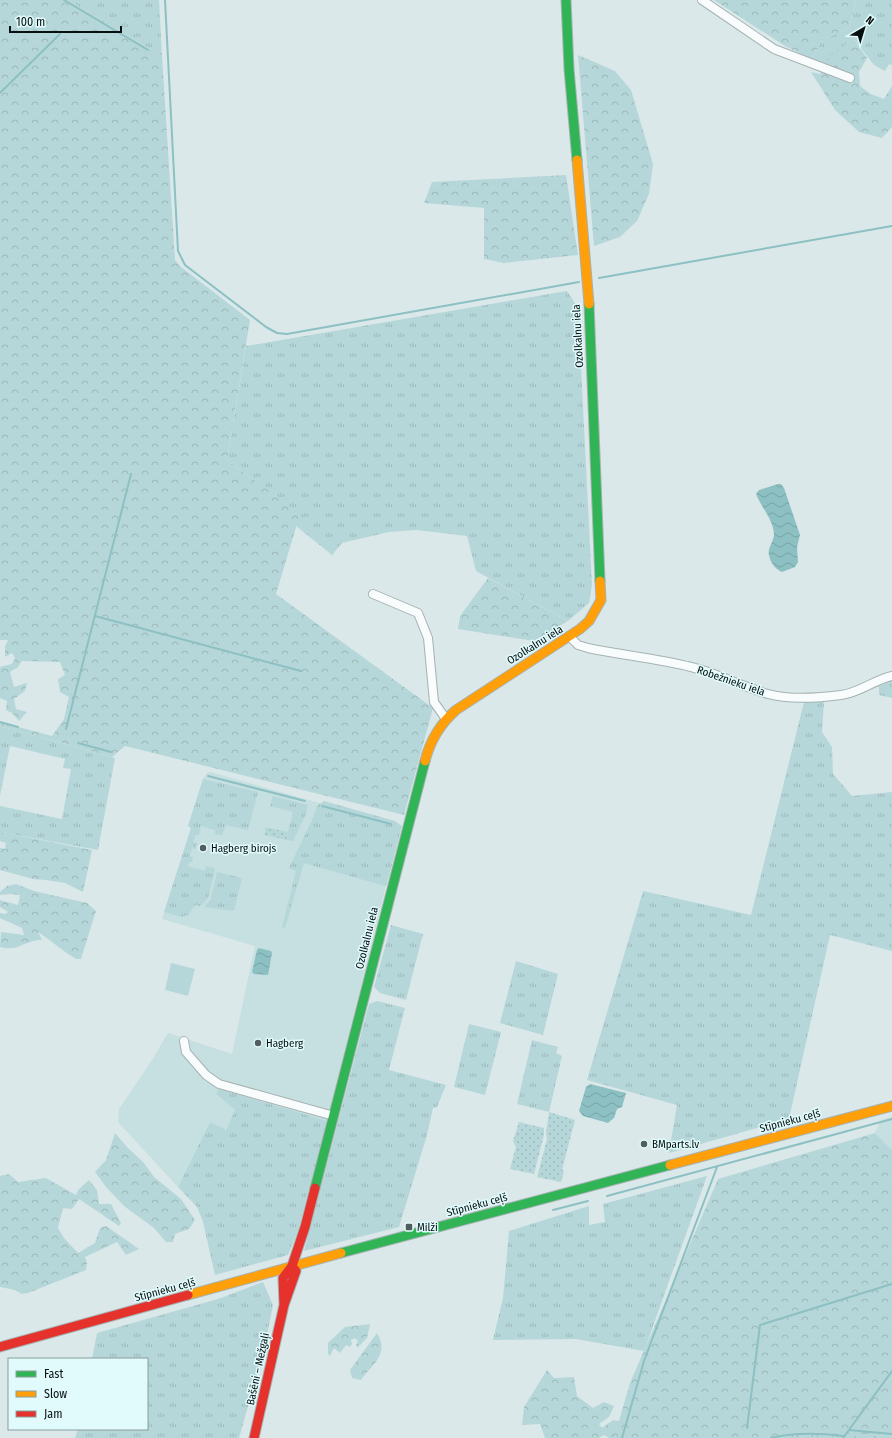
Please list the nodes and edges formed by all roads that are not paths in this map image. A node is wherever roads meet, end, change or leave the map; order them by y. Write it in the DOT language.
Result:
graph roads {
  1 [pos="566,0"];
  2 [pos="702,0"];
  3 [pos="850,78"];
  4 [pos="373,594"];
  5 [pos="570,637"];
  6 [pos="892,676"];
  7 [pos="446,719"];
  8 [pos="184,1041"];
  9 [pos="892,1106"];
  10 [pos="334,1116"];
  11 [pos="292,1266"];
  12 [pos="0,1347"];
  13 [pos="254,1438"];
  1 -- 5 [label="street, Ozolkalnu iela"];
  2 -- 3 [label="street"];
  4 -- 7 [label="street"];
  5 -- 6 [label="street, Robežnieku iela"];
  5 -- 7 [label="street, Ozolkalnu iela"];
  7 -- 10 [label="street, Ozolkalnu iela"];
  8 -- 10 [label="street"];
  9 -- 11 [label="street, Stīpnieku ceļš"];
  10 -- 11 [label="street, Ozolkalnu iela"];
  11 -- 12 [label="street, Stīpnieku ceļš"];
  11 -- 13 [label="street, Bašēni – Mežgaļi"];
}
